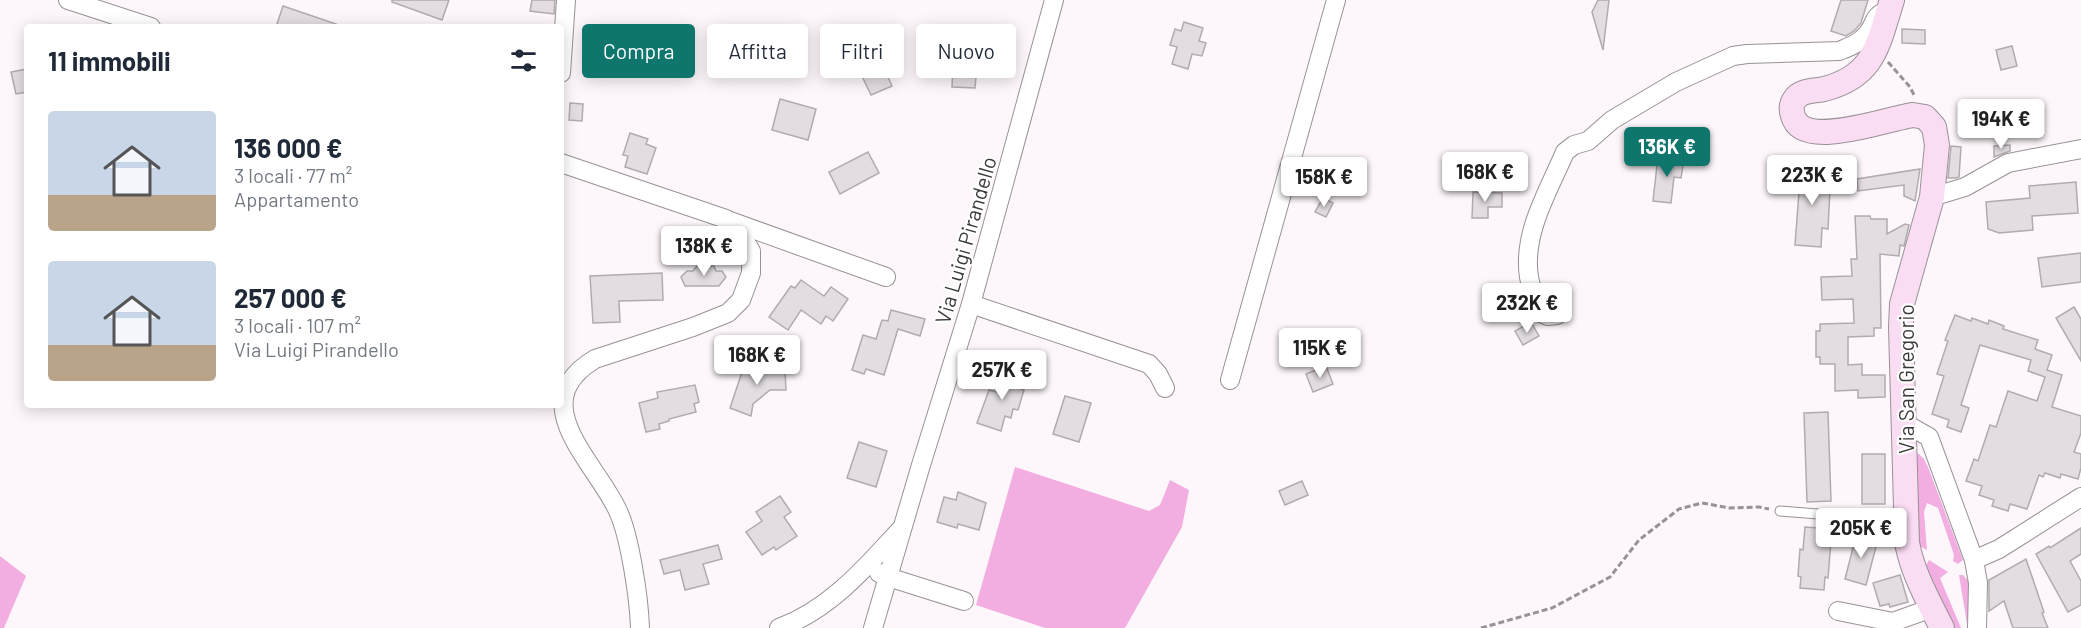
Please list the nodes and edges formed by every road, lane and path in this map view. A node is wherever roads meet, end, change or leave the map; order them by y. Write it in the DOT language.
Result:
graph roads {
  1 [pos="68,0"];
  2 [pos="566,0"];
  3 [pos="1054,0"];
  4 [pos="1336,0"];
  5 [pos="1890,5"];
  6 [pos="142,24"];
  7 [pos="564,29"];
  8 [pos="1875,52"];
  9 [pos="1925,117"];
  10 [pos="2081,149"];
  11 [pos="564,165"];
  12 [pos="1932,197"];
  13 [pos="726,219"];
  14 [pos="886,277"];
  15 [pos="971,304"];
  16 [pos="1557,315"];
  17 [pos="1230,380"];
  18 [pos="1165,388"];
  19 [pos="564,395"];
  20 [pos="564,408"];
  21 [pos="1904,423"];
  22 [pos="2081,497"];
  23 [pos="1780,511"];
  24 [pos="1906,521"];
  25 [pos="903,528"];
  26 [pos="1974,560"];
  27 [pos="867,566"];
  28 [pos="888,577"];
  29 [pos="964,601"];
  30 [pos="1838,611"];
  31 [pos="1937,618"];
  32 [pos="813,622"];
  33 [pos="640,628"];
  34 [pos="779,628"];
  35 [pos="873,628"];
  36 [pos="1481,628"];
  37 [pos="1977,628"];
  1 -- 6 [label="street"];
  2 -- 7 [label="street"];
  3 -- 15 [label="street, Via Luigi Pirandello"];
  4 -- 17 [label="street"];
  5 -- 8 [label="street"];
  5 -- 16 [label="street"];
  8 -- 9 [label="path"];
  8 -- 9 [label="street"];
  9 -- 12 [label="street, Via San Gregorio"];
  10 -- 12 [label="street"];
  11 -- 13 [label="street"];
  12 -- 21 [label="street, Via San Gregorio"];
  13 -- 14 [label="street"];
  13 -- 19 [label="street"];
  15 -- 18 [label="street"];
  15 -- 25 [label="street, Via Luigi Pirandello"];
  20 -- 33 [label="street"];
  21 -- 24 [label="street, Via San Gregorio"];
  21 -- 26 [label="street"];
  22 -- 26 [label="street"];
  23 -- 24 [label="lane"];
  23 -- 36 [label="path"];
  24 -- 31 [label="street, Via San Gregorio"];
  25 -- 27 [label="street"];
  25 -- 28 [label="street, Via Luigi Pirandello"];
  26 -- 37 [label="street"];
  27 -- 28 [label="street"];
  27 -- 32 [label="street"];
  28 -- 29 [label="street"];
  28 -- 35 [label="street, Via Luigi Pirandello"];
  30 -- 31 [label="street"];
  32 -- 34 [label="street"];
}
